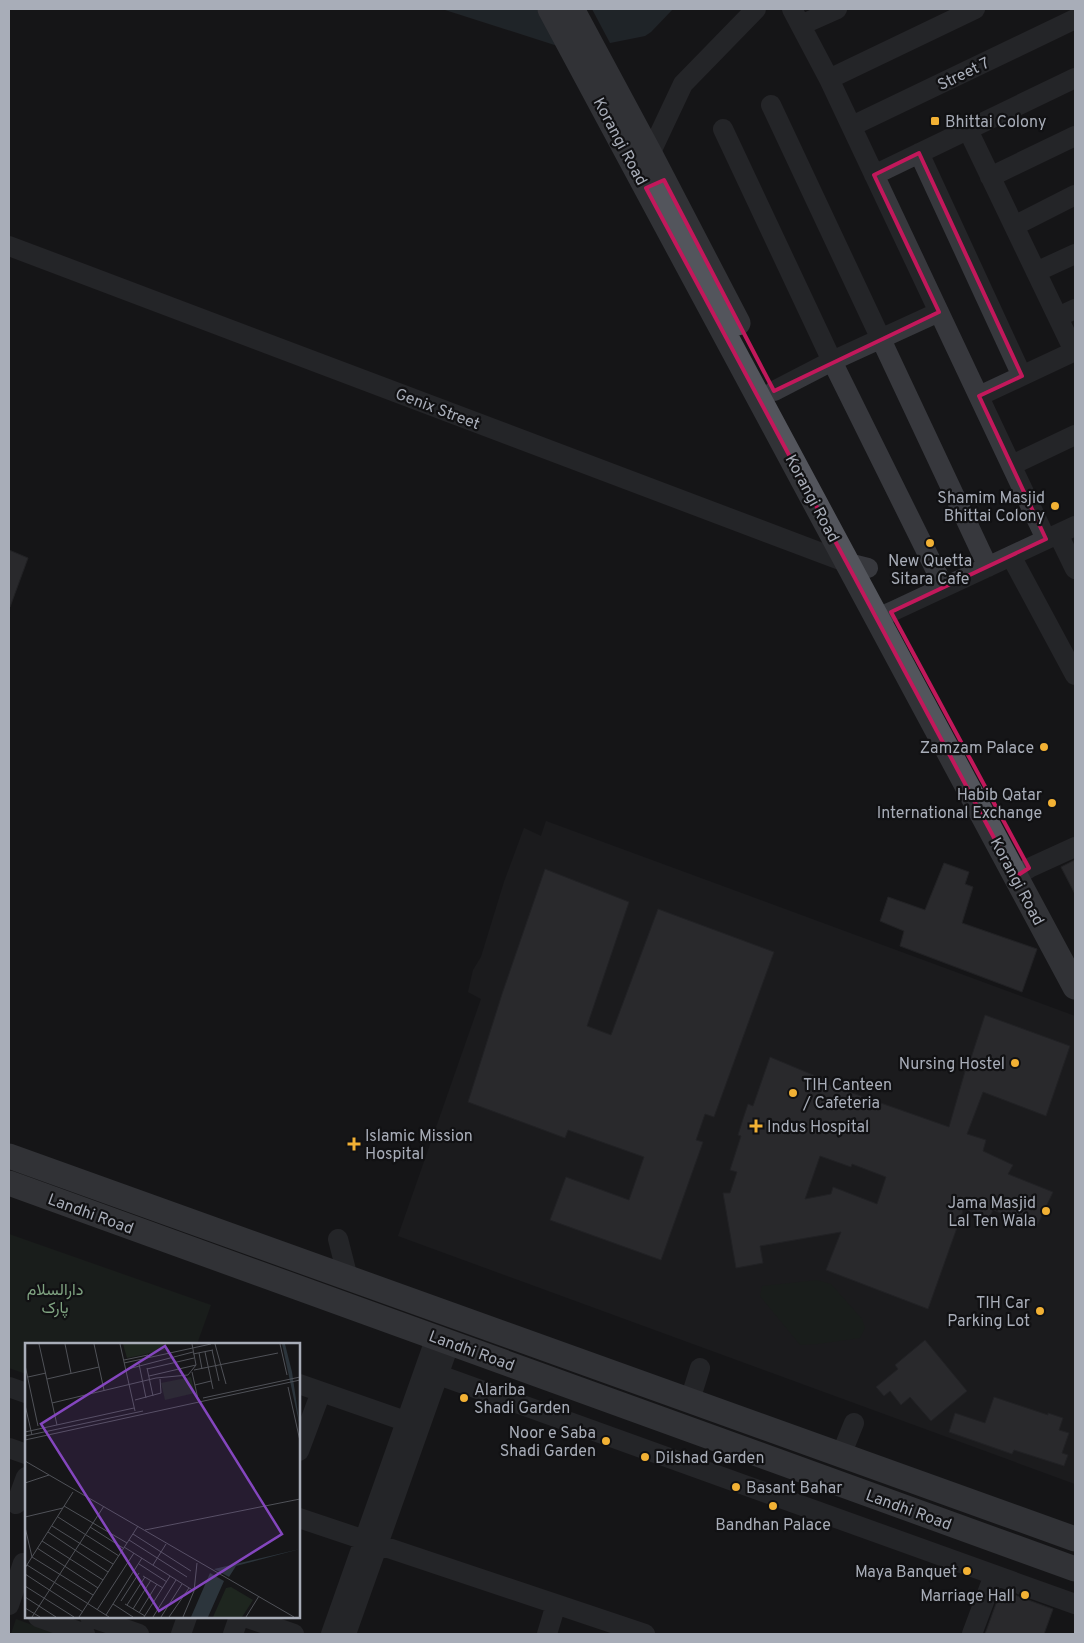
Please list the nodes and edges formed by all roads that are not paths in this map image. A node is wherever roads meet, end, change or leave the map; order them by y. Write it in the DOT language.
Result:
graph roads {
  1 [pos="550,9"];
  2 [pos="572,9"];
  3 [pos="756,9"];
  4 [pos="837,9"];
  5 [pos="975,9"];
  6 [pos="797,17"];
  7 [pos="1075,19"];
  8 [pos="590,64"];
  9 [pos="1075,78"];
  10 [pos="829,79"];
  11 [pos="771,105"];
  12 [pos="852,126"];
  13 [pos="723,129"];
  14 [pos="968,130"];
  15 [pos="1075,136"];
  16 [pos="919,153"];
  17 [pos="650,154"];
  18 [pos="874,175"];
  19 [pos="990,177"];
  20 [pos="655,184"];
  21 [pos="1075,195"];
  22 [pos="1014,226"];
  23 [pos="9,246"];
  24 [pos="1075,254"];
  25 [pos="1036,272"];
  26 [pos="939,312"];
  27 [pos="1067,313"];
  28 [pos="880,339"];
  29 [pos="1075,351"];
  30 [pos="832,361"];
  31 [pos="1022,376"];
  32 [pos="774,391"];
  33 [pos="979,396"];
  34 [pos="1075,435"];
  35 [pos="1012,465"];
  36 [pos="1060,533"];
  37 [pos="1011,556"];
  38 [pos="858,566"];
  39 [pos="988,567"];
  40 [pos="1075,569"];
  41 [pos="944,587"];
  42 [pos="884,615"];
  43 [pos="1075,676"];
  44 [pos="1075,847"];
  45 [pos="1022,872"];
  46 [pos="1075,951"];
  47 [pos="1075,987"];
  48 [pos="9,1156"];
  49 [pos="9,1184"];
  50 [pos="338,1239"];
  51 [pos="348,1278"];
  52 [pos="443,1340"];
  53 [pos="700,1368"];
  54 [pos="439,1375"];
  55 [pos="300,1384"];
  56 [pos="9,1387"];
  57 [pos="321,1392"];
  58 [pos="25,1393"];
  59 [pos="690,1400"];
  60 [pos="405,1421"];
  61 [pos="854,1423"];
  62 [pos="9,1448"];
  63 [pos="300,1448"];
  64 [pos="25,1454"];
  65 [pos="841,1455"];
  66 [pos="25,1480"];
  67 [pos="17,1504"];
  68 [pos="300,1518"];
  69 [pos="1075,1539"];
  70 [pos="370,1543"];
  71 [pos="19,1562"];
  72 [pos="1075,1569"];
  73 [pos="994,1575"];
  74 [pos="13,1596"];
  75 [pos="556,1604"];
  76 [pos="1075,1604"];
  77 [pos="25,1611"];
  78 [pos="41,1618"];
  79 [pos="93,1618"];
  80 [pos="187,1618"];
  81 [pos="239,1618"];
  82 [pos="248,1618"];
  83 [pos="85,1634"];
  84 [pos="139,1634"];
  85 [pos="181,1634"];
  86 [pos="233,1634"];
  87 [pos="294,1634"];
  88 [pos="331,1634"];
  89 [pos="346,1634"];
  90 [pos="547,1634"];
  91 [pos="645,1634"];
  92 [pos="972,1634"];
  1 -- 8 [label="main road, Korangi Road"];
  2 -- 8 [label="main road, Korangi Road"];
  3 -- 17 [label="street"];
  4 -- 6 [label="street"];
  5 -- 10 [label="street"];
  6 -- 10 [label="street"];
  7 -- 12 [label="street, Street 7"];
  8 -- 17 [label="main road, Korangi Road"];
  8 -- 20 [label="main road, Korangi Road"];
  9 -- 14 [label="street"];
  10 -- 12 [label="street"];
  11 -- 28 [label="street"];
  12 -- 18 [label="street"];
  13 -- 30 [label="street"];
  14 -- 16 [label="street"];
  14 -- 19 [label="street"];
  15 -- 19 [label="street"];
  16 -- 18 [label="street"];
  16 -- 31 [label="street"];
  17 -- 20 [label="main road, Korangi Road"];
  18 -- 26 [label="street"];
  19 -- 22 [label="street"];
  20 -- 32 [label="main road, Korangi Road"];
  20 -- 38 [label="main road, Korangi Road"];
  21 -- 22 [label="street"];
  22 -- 25 [label="street"];
  23 -- 38 [label="street, Genix Street"];
  24 -- 25 [label="street"];
  25 -- 27 [label="street"];
  26 -- 28 [label="street"];
  26 -- 33 [label="street"];
  27 -- 29 [label="street"];
  28 -- 30 [label="street"];
  28 -- 39 [label="street"];
  29 -- 31 [label="street"];
  30 -- 32 [label="street"];
  30 -- 41 [label="street"];
  31 -- 33 [label="street"];
  32 -- 38 [label="main road, Korangi Road"];
  33 -- 35 [label="street"];
  34 -- 35 [label="street"];
  35 -- 36 [label="street"];
  36 -- 37 [label="street"];
  36 -- 40 [label="street"];
  37 -- 39 [label="street"];
  37 -- 43 [label="street"];
  38 -- 42 [label="main road, Korangi Road"];
  39 -- 41 [label="street"];
  41 -- 42 [label="street"];
  42 -- 45 [label="main road, Korangi Road"];
  44 -- 45 [label="street"];
  45 -- 46 [label="main road, Korangi Road"];
  45 -- 47 [label="main road, Korangi Road"];
  48 -- 51 [label="main road, Landhi Road"];
  49 -- 52 [label="main road, Landhi Road"];
  50 -- 51 [label="street"];
  51 -- 59 [label="main road, Landhi Road"];
  52 -- 54 [label="street"];
  52 -- 60 [label="street"];
  52 -- 72 [label="main road, Landhi Road"];
  53 -- 59 [label="street"];
  54 -- 70 [label="street"];
  54 -- 73 [label="street"];
  55 -- 57 [label="street"];
  56 -- 58 [label="street"];
  57 -- 60 [label="street"];
  57 -- 63 [label="street"];
  59 -- 65 [label="main road, Landhi Road"];
  60 -- 70 [label="street"];
  61 -- 65 [label="street"];
  62 -- 64 [label="street"];
  65 -- 69 [label="main road, Landhi Road"];
  66 -- 67 [label="street"];
  68 -- 70 [label="street"];
  70 -- 75 [label="street"];
  70 -- 88 [label="street"];
  70 -- 89 [label="street"];
  71 -- 74 [label="street"];
  73 -- 76 [label="street"];
  73 -- 92 [label="street"];
  74 -- 77 [label="street"];
  75 -- 90 [label="street"];
  75 -- 91 [label="street"];
  78 -- 83 [label="street"];
  79 -- 84 [label="street"];
  80 -- 85 [label="street"];
  81 -- 86 [label="street"];
  82 -- 87 [label="street"];
}
